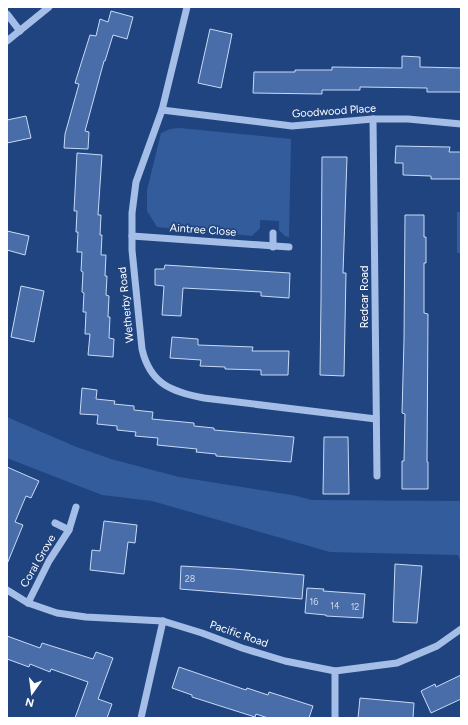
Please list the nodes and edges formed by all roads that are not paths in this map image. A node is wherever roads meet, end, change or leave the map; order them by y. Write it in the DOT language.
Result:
graph roads {
  1 [pos="49,7"];
  2 [pos="188,7"];
  3 [pos="7,14"];
  4 [pos="20,30"];
  5 [pos="7,41"];
  6 [pos="162,110"];
  7 [pos="374,119"];
  8 [pos="461,124"];
  9 [pos="273,233"];
  10 [pos="132,236"];
  11 [pos="273,247"];
  12 [pos="289,247"];
  13 [pos="376,419"];
  14 [pos="377,476"];
  15 [pos="76,507"];
  16 [pos="55,523"];
  17 [pos="69,530"];
  18 [pos="7,590"];
  19 [pos="28,603"];
  20 [pos="164,621"];
  21 [pos="461,629"];
  22 [pos="336,671"];
  23 [pos="141,718"];
  24 [pos="335,718"];
  1 -- 4 [label="street"];
  2 -- 6 [label="street, Wetherby Road"];
  3 -- 4 [label="street"];
  4 -- 5 [label="street"];
  6 -- 7 [label="street, Goodwood Place"];
  6 -- 10 [label="street, Wetherby Road"];
  7 -- 8 [label="street, Goodwood Place"];
  7 -- 13 [label="street, Redcar Road"];
  9 -- 11 [label="street"];
  10 -- 11 [label="street, Aintree Close"];
  10 -- 13 [label="street, Wetherby Road"];
  11 -- 12 [label="street, Aintree Close"];
  13 -- 14 [label="street, Redcar Road"];
  15 -- 17 [label="street, Coral Grove"];
  16 -- 17 [label="street, Coral Grove"];
  17 -- 19 [label="street, Coral Grove"];
  18 -- 19 [label="street, Pacific Road"];
  19 -- 20 [label="street, Pacific Road"];
  20 -- 22 [label="street, Pacific Road"];
  20 -- 23 [label="street"];
  21 -- 22 [label="street, Pacific Road"];
  22 -- 24 [label="street"];
}
